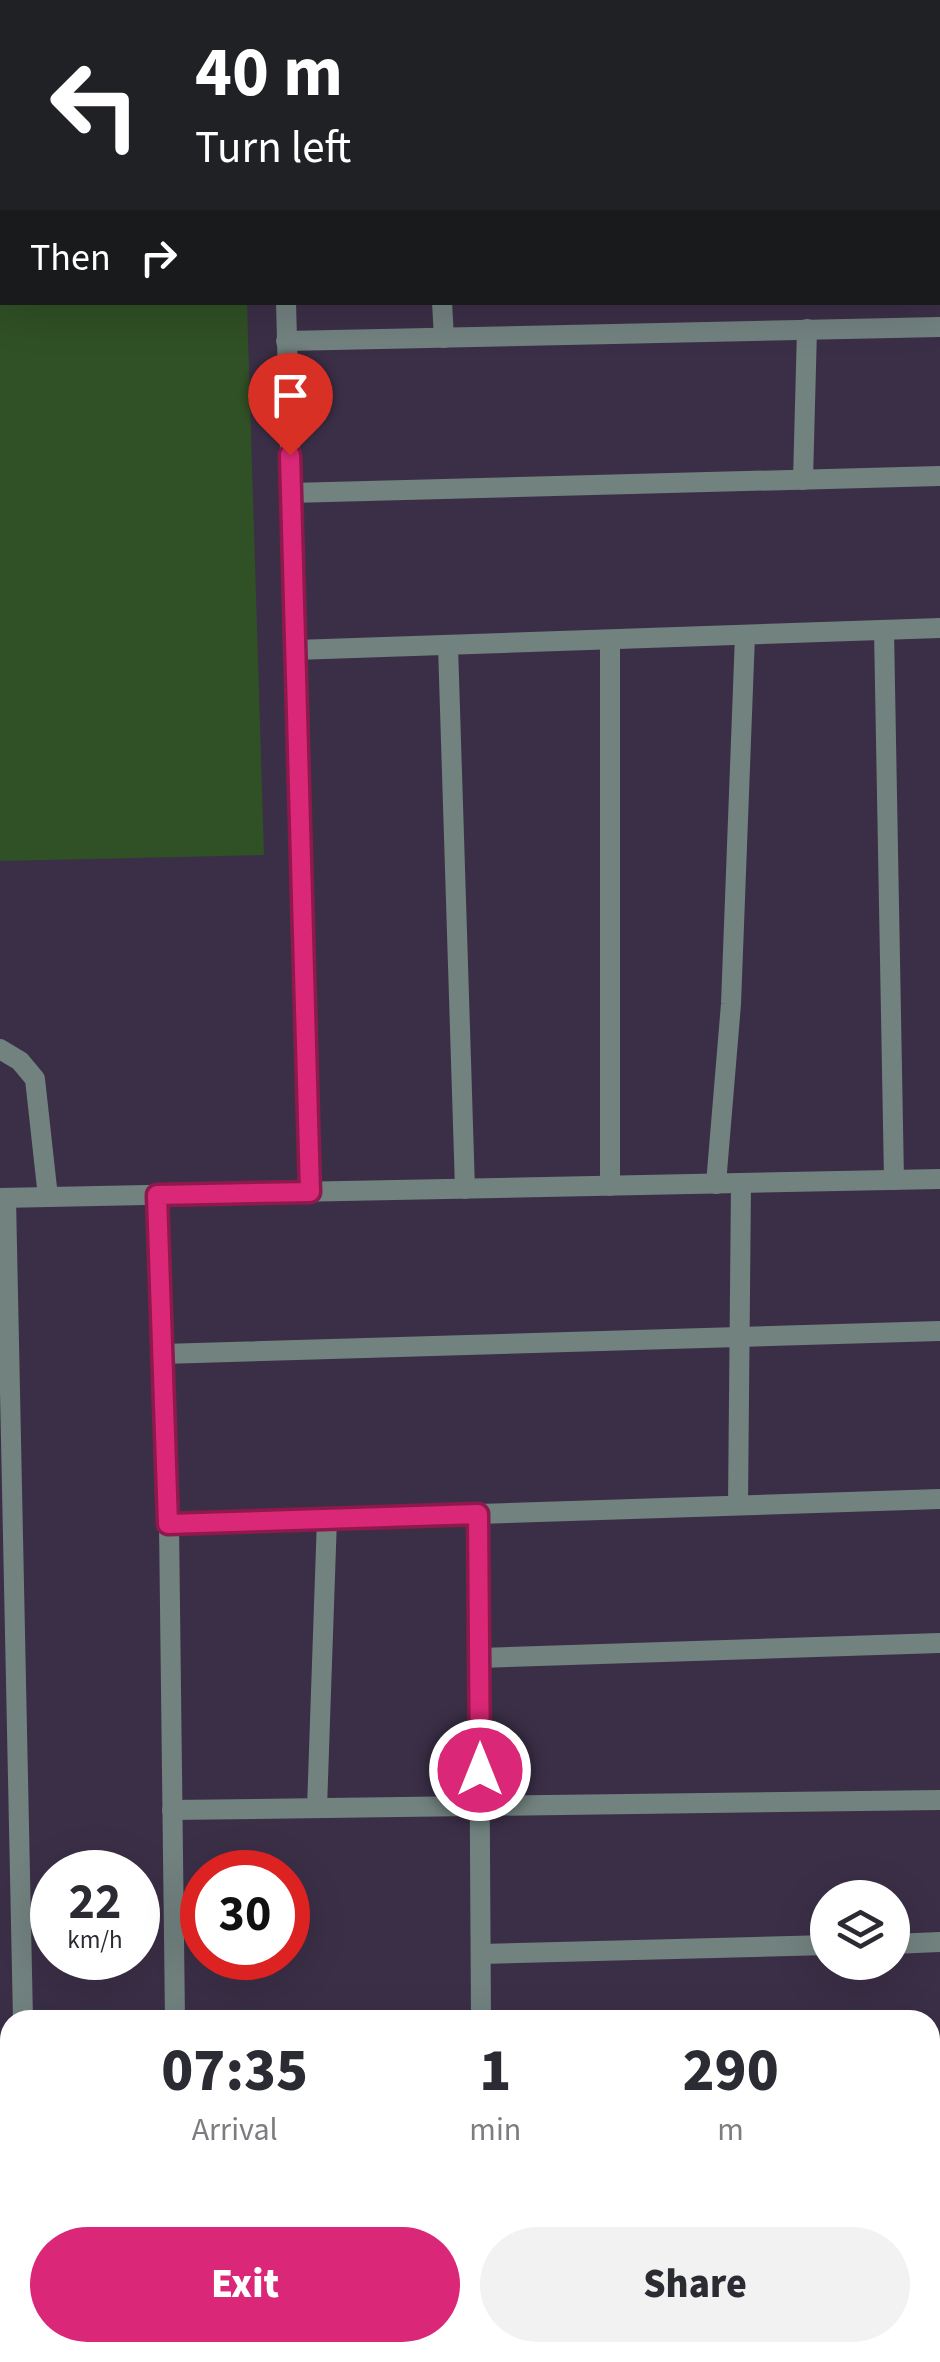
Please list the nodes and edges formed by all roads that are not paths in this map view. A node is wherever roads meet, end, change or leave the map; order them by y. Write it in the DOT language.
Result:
graph roads {
  1 [pos="286,305"];
  2 [pos="442,305"];
  3 [pos="940,327"];
  4 [pos="807,330"];
  5 [pos="444,338"];
  6 [pos="286,341"];
  7 [pos="940,476"];
  8 [pos="803,480"];
  9 [pos="291,492"];
  10 [pos="940,628"];
  11 [pos="884,630"];
  12 [pos="745,635"];
  13 [pos="610,640"];
  14 [pos="448,645"];
  15 [pos="295,650"];
  16 [pos="0,1049"];
  17 [pos="940,1179"];
  18 [pos="894,1180"];
  19 [pos="741,1183"];
  20 [pos="716,1184"];
  21 [pos="610,1186"];
  22 [pos="465,1189"];
  23 [pos="310,1192"];
  24 [pos="157,1195"];
  25 [pos="48,1197"];
  26 [pos="3,1198"];
  27 [pos="940,1331"];
  28 [pos="739,1337"];
  29 [pos="162,1354"];
  30 [pos="940,1498"];
  31 [pos="738,1505"];
  32 [pos="478,1514"];
  33 [pos="327,1518"];
  34 [pos="168,1524"];
  35 [pos="940,1643"];
  36 [pos="479,1658"];
  37 [pos="940,1800"];
  38 [pos="480,1807"];
  39 [pos="317,1808"];
  40 [pos="172,1810"];
  41 [pos="940,1942"];
  42 [pos="910,1943"];
  43 [pos="810,1945"];
  44 [pos="481,1954"];
  45 [pos="22,2010"];
  46 [pos="174,2010"];
  47 [pos="482,2010"];
  1 -- 6 [label="street"];
  2 -- 5 [label="street"];
  3 -- 4 [label="street"];
  4 -- 5 [label="street"];
  4 -- 8 [label="street"];
  5 -- 6 [label="street"];
  6 -- 9 [label="street"];
  7 -- 8 [label="street"];
  8 -- 9 [label="street"];
  9 -- 15 [label="street"];
  10 -- 11 [label="street"];
  11 -- 12 [label="street"];
  11 -- 18 [label="street"];
  12 -- 13 [label="street"];
  12 -- 20 [label="street"];
  13 -- 14 [label="street"];
  13 -- 21 [label="street"];
  14 -- 15 [label="street"];
  14 -- 22 [label="street"];
  15 -- 23 [label="street"];
  16 -- 25 [label="street"];
  17 -- 18 [label="street"];
  18 -- 19 [label="street"];
  19 -- 20 [label="street"];
  19 -- 28 [label="street"];
  20 -- 21 [label="street"];
  21 -- 22 [label="street"];
  22 -- 23 [label="street"];
  23 -- 24 [label="street"];
  24 -- 25 [label="street"];
  24 -- 29 [label="street"];
  25 -- 26 [label="street"];
  26 -- 45 [label="street"];
  27 -- 28 [label="street"];
  28 -- 29 [label="street"];
  28 -- 31 [label="street"];
  29 -- 34 [label="street"];
  30 -- 31 [label="street"];
  31 -- 32 [label="street"];
  32 -- 33 [label="street"];
  32 -- 36 [label="street"];
  33 -- 34 [label="street"];
  33 -- 39 [label="street"];
  34 -- 40 [label="street"];
  35 -- 36 [label="street"];
  36 -- 38 [label="street"];
  37 -- 38 [label="street"];
  38 -- 39 [label="street"];
  38 -- 44 [label="street"];
  39 -- 40 [label="street"];
  40 -- 46 [label="street"];
  41 -- 42 [label="street"];
  43 -- 44 [label="street"];
  44 -- 47 [label="street"];
}
